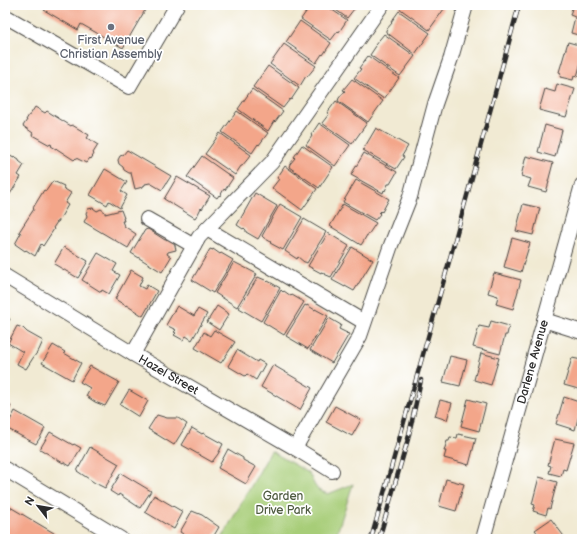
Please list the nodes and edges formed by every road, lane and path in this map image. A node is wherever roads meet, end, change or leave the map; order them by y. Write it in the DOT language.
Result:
graph roads {
  1 [pos="177,5"];
  2 [pos="382,5"];
  3 [pos="466,5"];
  4 [pos="5,16"];
  5 [pos="582,185"];
  6 [pos="147,219"];
  7 [pos="207,229"];
  8 [pos="194,246"];
  9 [pos="5,276"];
  10 [pos="544,320"];
  11 [pos="364,322"];
  12 [pos="582,332"];
  13 [pos="134,354"];
  14 [pos="295,448"];
  15 [pos="5,469"];
  16 [pos="332,472"];
  17 [pos="121,539"];
  18 [pos="483,539"];
  1 -- 4 [label="street"];
  2 -- 7 [label="street"];
  3 -- 11 [label="street"];
  5 -- 10 [label="street, Darlene Avenue"];
  6 -- 8 [label="street"];
  7 -- 8 [label="street"];
  7 -- 11 [label="street"];
  8 -- 13 [label="street"];
  9 -- 13 [label="street, Hazel Street"];
  10 -- 12 [label="street"];
  10 -- 18 [label="street, Darlene Avenue"];
  11 -- 14 [label="street"];
  13 -- 14 [label="street, Hazel Street"];
  14 -- 16 [label="street, Hazel Street"];
  15 -- 17 [label="street"];
}
